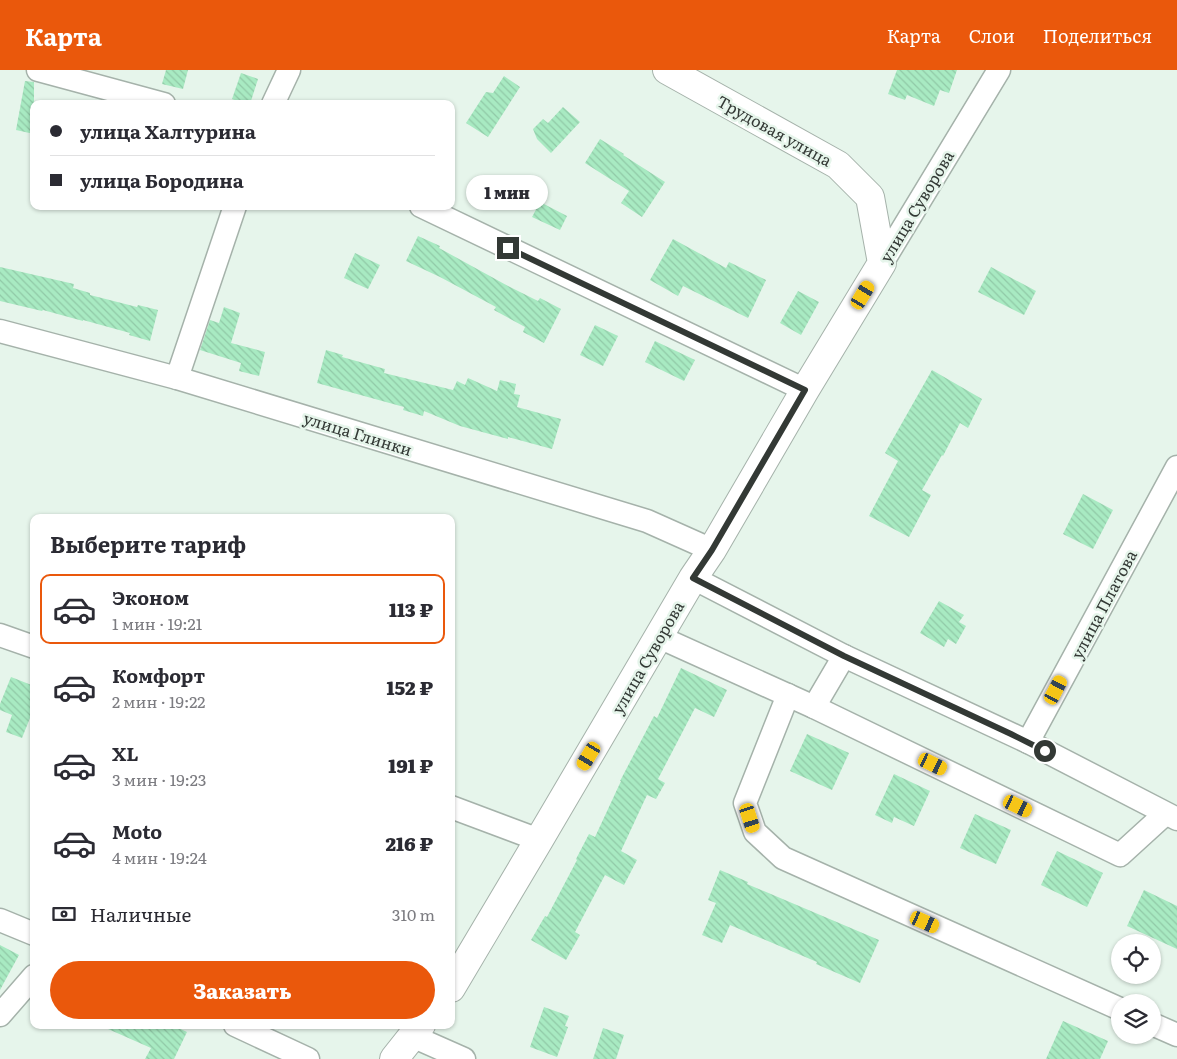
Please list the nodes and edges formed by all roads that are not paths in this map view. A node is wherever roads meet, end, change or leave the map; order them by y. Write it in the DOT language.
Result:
graph roads {
  1 [pos="38,70"];
  2 [pos="289,70"];
  3 [pos="667,70"];
  4 [pos="999,70"];
  5 [pos="149,100"];
  6 [pos="275,100"];
  7 [pos="234,210"];
  8 [pos="429,210"];
  9 [pos="882,263"];
  10 [pos="0,331"];
  11 [pos="178,378"];
  12 [pos="805,390"];
  13 [pos="1177,467"];
  14 [pos="712,550"];
  15 [pos="693,578"];
  16 [pos="0,635"];
  17 [pos="659,637"];
  18 [pos="30,646"];
  19 [pos="844,656"];
  20 [pos="788,695"];
  21 [pos="814,706"];
  22 [pos="1028,742"];
  23 [pos="455,808"];
  24 [pos="1171,817"];
  25 [pos="539,840"];
  26 [pos="0,920"];
  27 [pos="30,932"];
  28 [pos="30,981"];
  29 [pos="455,981"];
  30 [pos="1111,1006"];
  31 [pos="0,1016"];
  32 [pos="243,1029"];
  33 [pos="417,1030"];
  34 [pos="308,1059"];
  35 [pos="394,1059"];
  36 [pos="464,1059"];
  1 -- 5 [label="street"];
  2 -- 6 [label="street"];
  3 -- 9 [label="main road, Трудовая улица"];
  4 -- 9 [label="street, улица Суворова"];
  7 -- 11 [label="street"];
  8 -- 12 [label="street"];
  9 -- 12 [label="main road, улица Суворова"];
  10 -- 11 [label="street, улица Глинки"];
  11 -- 14 [label="street, улица Глинки"];
  12 -- 14 [label="main road, улица Суворова"];
  13 -- 22 [label="street, улица Платова"];
  14 -- 15 [label="main road, улица Суворова"];
  15 -- 17 [label="main road, улица Суворова"];
  15 -- 19 [label="street"];
  16 -- 18 [label="street"];
  17 -- 20 [label="street"];
  17 -- 25 [label="main road, улица Суворова"];
  19 -- 21 [label="street"];
  19 -- 22 [label="street"];
  20 -- 21 [label="street"];
  20 -- 30 [label="street"];
  21 -- 24 [label="street"];
  22 -- 24 [label="street"];
  23 -- 25 [label="street"];
  25 -- 29 [label="main road, улица Суворова"];
  26 -- 27 [label="street"];
  28 -- 31 [label="street"];
  32 -- 34 [label="street"];
  33 -- 35 [label="main road"];
  33 -- 36 [label="street"];
}
